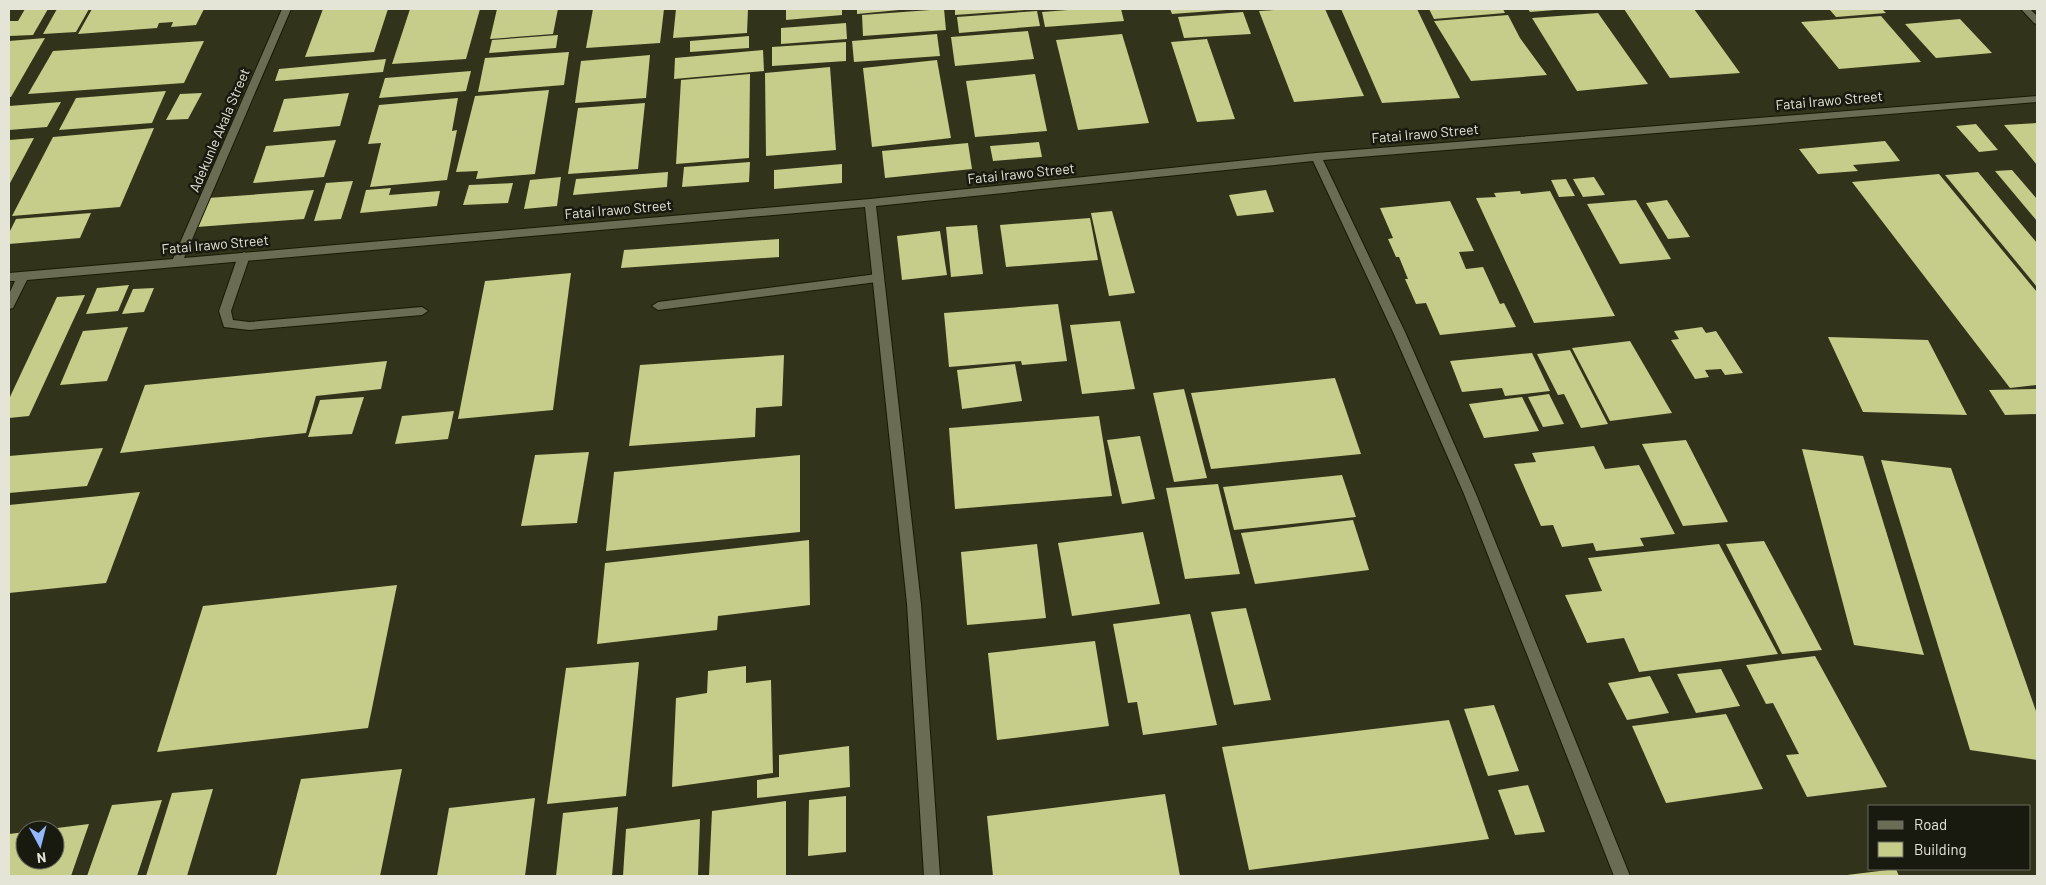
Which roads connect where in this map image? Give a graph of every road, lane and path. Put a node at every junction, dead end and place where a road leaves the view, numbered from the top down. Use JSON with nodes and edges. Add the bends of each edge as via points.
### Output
{"nodes":[{"id":1,"x":286,"y":9,"type":"edge"},
{"id":2,"x":2025,"y":9,"type":"edge"},
{"id":3,"x":2037,"y":22,"type":"edge"},
{"id":4,"x":2037,"y":99,"type":"edge"},
{"id":5,"x":1316,"y":157,"type":"junction"},
{"id":6,"x":870,"y":204,"type":"junction"},
{"id":7,"x":244,"y":256,"type":"junction"},
{"id":8,"x":177,"y":262,"type":"junction"},
{"id":9,"x":23,"y":276,"type":"junction"},
{"id":10,"x":9,"y":277,"type":"edge"},
{"id":11,"x":877,"y":278,"type":"junction"},
{"id":12,"x":9,"y":304,"type":"edge"},
{"id":13,"x":658,"y":306,"type":"dead end"},
{"id":14,"x":422,"y":311,"type":"dead end"},
{"id":15,"x":932,"y":876,"type":"edge"},
{"id":16,"x":1622,"y":876,"type":"edge"}],
"edges":[{"from":1,"to":8,"type":"street","name":"Adekunle Akala Street"},
{"from":2,"to":3,"type":"street"},
{"from":4,"to":5,"type":"street","name":"Fatai Irawo Street"},
{"from":5,"to":6,"type":"street","name":"Fatai Irawo Street"},
{"from":5,"to":16,"type":"street","via":[[1399,332],[1470,494]]},
{"from":6,"to":7,"type":"street","name":"Fatai Irawo Street"},
{"from":6,"to":11,"type":"street"},
{"from":7,"to":8,"type":"street","name":"Fatai Irawo Street"},
{"from":7,"to":14,"type":"street","via":[[225,311],[228,324],[249,326]]},
{"from":8,"to":9,"type":"street","name":"Fatai Irawo Street"},
{"from":9,"to":10,"type":"street","name":"Fatai Irawo Street"},
{"from":9,"to":12,"type":"street"},
{"from":11,"to":13,"type":"street"},
{"from":11,"to":15,"type":"street","via":[[914,604]]}]}
